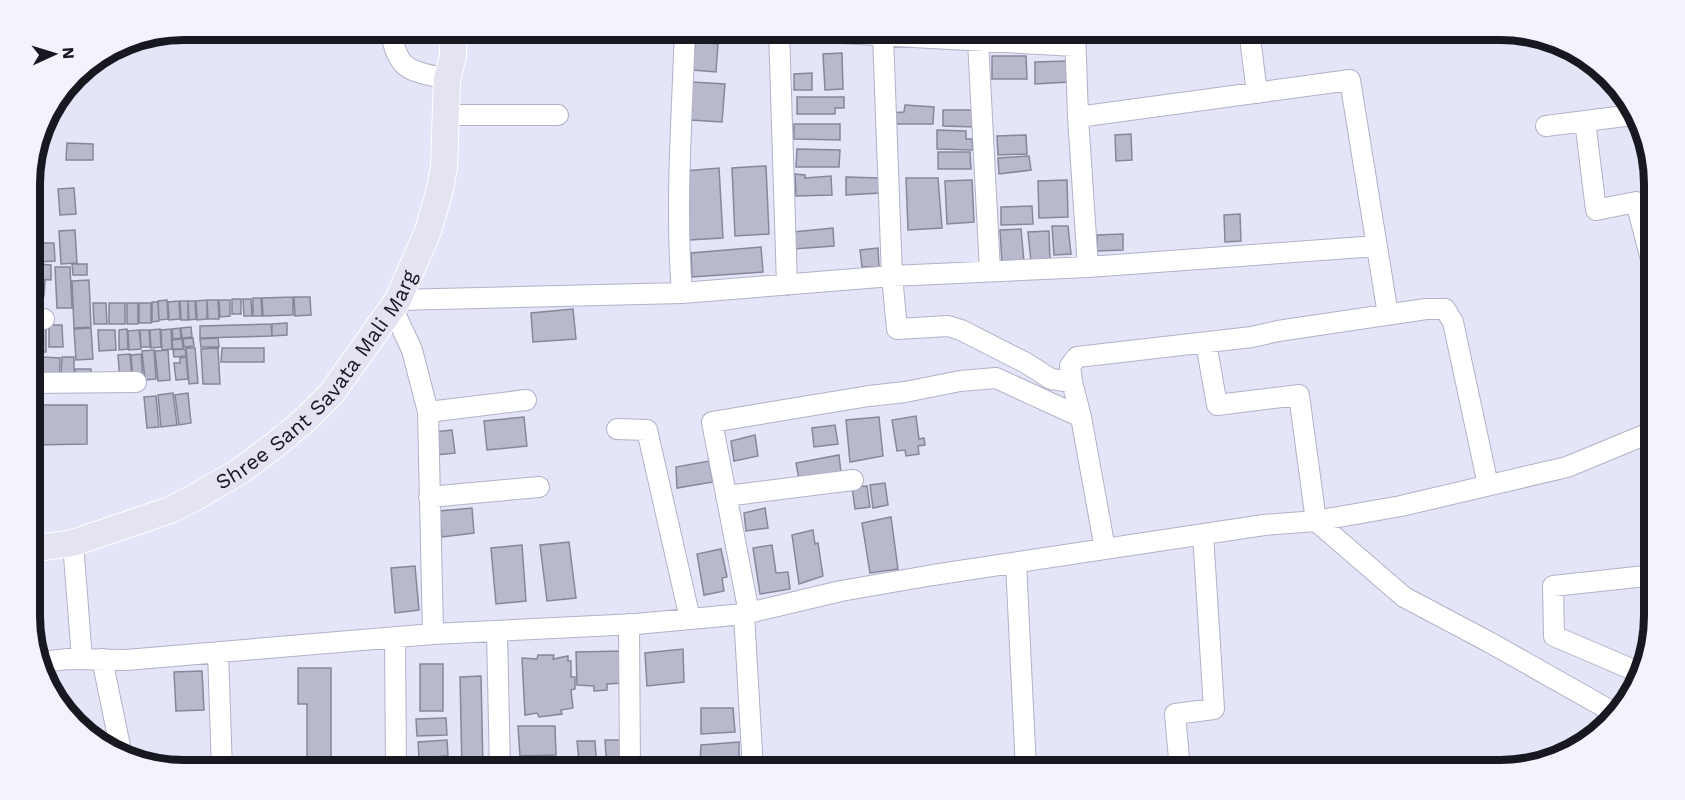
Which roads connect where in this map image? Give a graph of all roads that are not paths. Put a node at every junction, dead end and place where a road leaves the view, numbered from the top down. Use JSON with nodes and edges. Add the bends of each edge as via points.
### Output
{"nodes":[{"id":1,"x":392,"y":40,"type":"edge"},
{"id":2,"x":442,"y":40,"type":"edge"},
{"id":3,"x":453,"y":40,"type":"edge"},
{"id":4,"x":685,"y":40,"type":"edge"},
{"id":5,"x":778,"y":40,"type":"edge"},
{"id":6,"x":883,"y":40,"type":"edge"},
{"id":7,"x":959,"y":40,"type":"edge"},
{"id":8,"x":1010,"y":40,"type":"edge"},
{"id":9,"x":1075,"y":40,"type":"edge"},
{"id":10,"x":1250,"y":40,"type":"edge"},
{"id":11,"x":978,"y":41,"type":"junction"},
{"id":12,"x":447,"y":79,"type":"junction"},
{"id":13,"x":1257,"y":93,"type":"junction"},
{"id":14,"x":447,"y":115,"type":"junction"},
{"id":15,"x":558,"y":115,"type":"dead end"},
{"id":16,"x":1627,"y":116,"type":"edge"},
{"id":17,"x":1078,"y":117,"type":"junction"},
{"id":18,"x":1585,"y":121,"type":"junction"},
{"id":19,"x":1546,"y":126,"type":"dead end"},
{"id":20,"x":1644,"y":223,"type":"edge"},
{"id":21,"x":1377,"y":246,"type":"junction"},
{"id":22,"x":1088,"y":267,"type":"junction"},
{"id":23,"x":990,"y":272,"type":"junction"},
{"id":24,"x":892,"y":276,"type":"junction"},
{"id":25,"x":787,"y":285,"type":"junction"},
{"id":26,"x":682,"y":292,"type":"junction"},
{"id":27,"x":395,"y":304,"type":"junction"},
{"id":28,"x":1388,"y":315,"type":"junction"},
{"id":29,"x":1206,"y":343,"type":"junction"},
{"id":30,"x":136,"y":382,"type":"dead end"},
{"id":31,"x":1072,"y":382,"type":"junction"},
{"id":32,"x":41,"y":383,"type":"edge"},
{"id":33,"x":526,"y":400,"type":"dead end"},
{"id":34,"x":428,"y":412,"type":"junction"},
{"id":35,"x":1081,"y":417,"type":"junction"},
{"id":36,"x":616,"y":429,"type":"dead end"},
{"id":37,"x":1644,"y":435,"type":"edge"},
{"id":38,"x":852,"y":480,"type":"dead end"},
{"id":39,"x":1488,"y":485,"type":"junction"},
{"id":40,"x":539,"y":487,"type":"dead end"},
{"id":41,"x":726,"y":496,"type":"junction"},
{"id":42,"x":429,"y":497,"type":"junction"},
{"id":43,"x":1316,"y":521,"type":"junction"},
{"id":44,"x":1203,"y":534,"type":"junction"},
{"id":45,"x":73,"y":543,"type":"junction"},
{"id":46,"x":40,"y":548,"type":"edge"},
{"id":47,"x":1105,"y":549,"type":"junction"},
{"id":48,"x":1016,"y":563,"type":"junction"},
{"id":49,"x":1644,"y":576,"type":"edge"},
{"id":50,"x":747,"y":614,"type":"junction"},
{"id":51,"x":690,"y":619,"type":"junction"},
{"id":52,"x":629,"y":624,"type":"junction"},
{"id":53,"x":497,"y":632,"type":"junction"},
{"id":54,"x":433,"y":633,"type":"junction"},
{"id":55,"x":395,"y":637,"type":"junction"},
{"id":56,"x":218,"y":652,"type":"junction"},
{"id":57,"x":82,"y":659,"type":"junction"},
{"id":58,"x":102,"y":659,"type":"junction"},
{"id":59,"x":48,"y":662,"type":"edge"},
{"id":60,"x":1634,"y":670,"type":"edge"},
{"id":61,"x":1609,"y":710,"type":"edge"},
{"id":62,"x":120,"y":744,"type":"edge"},
{"id":63,"x":1025,"y":759,"type":"edge"},
{"id":64,"x":1179,"y":759,"type":"edge"},
{"id":65,"x":222,"y":760,"type":"edge"},
{"id":66,"x":396,"y":760,"type":"edge"},
{"id":67,"x":500,"y":760,"type":"edge"},
{"id":68,"x":630,"y":760,"type":"edge"},
{"id":69,"x":753,"y":760,"type":"edge"}],
"edges":[{"from":1,"to":12,"type":"street","via":[[402,64]]},
{"from":2,"to":12,"type":"main road","name":"Shree Sant Savata Mali Marg"},
{"from":3,"to":12,"type":"main road","name":"Shree Sant Savata Mali Marg"},
{"from":4,"to":26,"type":"street","via":[[677,188]]},
{"from":5,"to":25,"type":"street"},
{"from":6,"to":24,"type":"street"},
{"from":7,"to":11,"type":"street"},
{"from":8,"to":11,"type":"street"},
{"from":9,"to":17,"type":"street"},
{"from":10,"to":13,"type":"street"},
{"from":11,"to":23,"type":"street"},
{"from":12,"to":14,"type":"main road","name":"Shree Sant Savata Mali Marg"},
{"from":13,"to":17,"type":"street"},
{"from":13,"to":21,"type":"street","via":[[1350,80]]},
{"from":14,"to":15,"type":"street"},
{"from":14,"to":27,"type":"main road","name":"Shree Sant Savata Mali Marg","via":[[440,189],[424,241]]},
{"from":16,"to":18,"type":"street"},
{"from":17,"to":22,"type":"street"},
{"from":18,"to":19,"type":"street"},
{"from":18,"to":20,"type":"street","via":[[1596,210],[1636,202]]},
{"from":21,"to":22,"type":"street"},
{"from":21,"to":28,"type":"street"},
{"from":22,"to":23,"type":"street"},
{"from":23,"to":24,"type":"street"},
{"from":24,"to":25,"type":"street"},
{"from":24,"to":31,"type":"street","via":[[897,329],[955,328],[1051,379]]},
{"from":25,"to":26,"type":"street"},
{"from":26,"to":27,"type":"street"},
{"from":27,"to":34,"type":"street"},
{"from":27,"to":45,"type":"main road","name":"Shree Sant Savata Mali Marg","via":[[331,394],[266,452],[215,487],[170,510]]},
{"from":28,"to":29,"type":"street"},
{"from":28,"to":39,"type":"street","via":[[1445,309],[1453,322]]},
{"from":29,"to":31,"type":"street","via":[[1077,357],[1070,366]]},
{"from":29,"to":43,"type":"street","via":[[1217,405],[1299,395]]},
{"from":30,"to":32,"type":"street"},
{"from":31,"to":35,"type":"street"},
{"from":33,"to":34,"type":"street"},
{"from":34,"to":42,"type":"street"},
{"from":35,"to":41,"type":"street","via":[[996,378],[712,422]]},
{"from":35,"to":47,"type":"street"},
{"from":36,"to":51,"type":"street","via":[[647,430]]},
{"from":37,"to":39,"type":"street","via":[[1567,467]]},
{"from":38,"to":41,"type":"street"},
{"from":39,"to":43,"type":"street"},
{"from":40,"to":42,"type":"street"},
{"from":41,"to":50,"type":"street"},
{"from":42,"to":54,"type":"street"},
{"from":43,"to":44,"type":"street"},
{"from":43,"to":61,"type":"street","via":[[1404,597]]},
{"from":44,"to":47,"type":"street"},
{"from":44,"to":64,"type":"street","via":[[1214,709],[1174,714]]},
{"from":45,"to":46,"type":"main road","name":"Shree Sant Savata Mali Marg"},
{"from":45,"to":57,"type":"street"},
{"from":47,"to":48,"type":"street"},
{"from":48,"to":50,"type":"street","via":[[841,591]]},
{"from":48,"to":63,"type":"street"},
{"from":49,"to":60,"type":"street","via":[[1553,586],[1554,636]]},
{"from":50,"to":51,"type":"street"},
{"from":50,"to":69,"type":"street"},
{"from":51,"to":52,"type":"street"},
{"from":52,"to":53,"type":"street"},
{"from":52,"to":68,"type":"street"},
{"from":53,"to":54,"type":"street"},
{"from":53,"to":67,"type":"street"},
{"from":54,"to":55,"type":"street"},
{"from":55,"to":56,"type":"street"},
{"from":55,"to":66,"type":"street"},
{"from":56,"to":58,"type":"street"},
{"from":56,"to":65,"type":"street"},
{"from":57,"to":58,"type":"street"},
{"from":57,"to":59,"type":"street"},
{"from":58,"to":62,"type":"street"}]}
